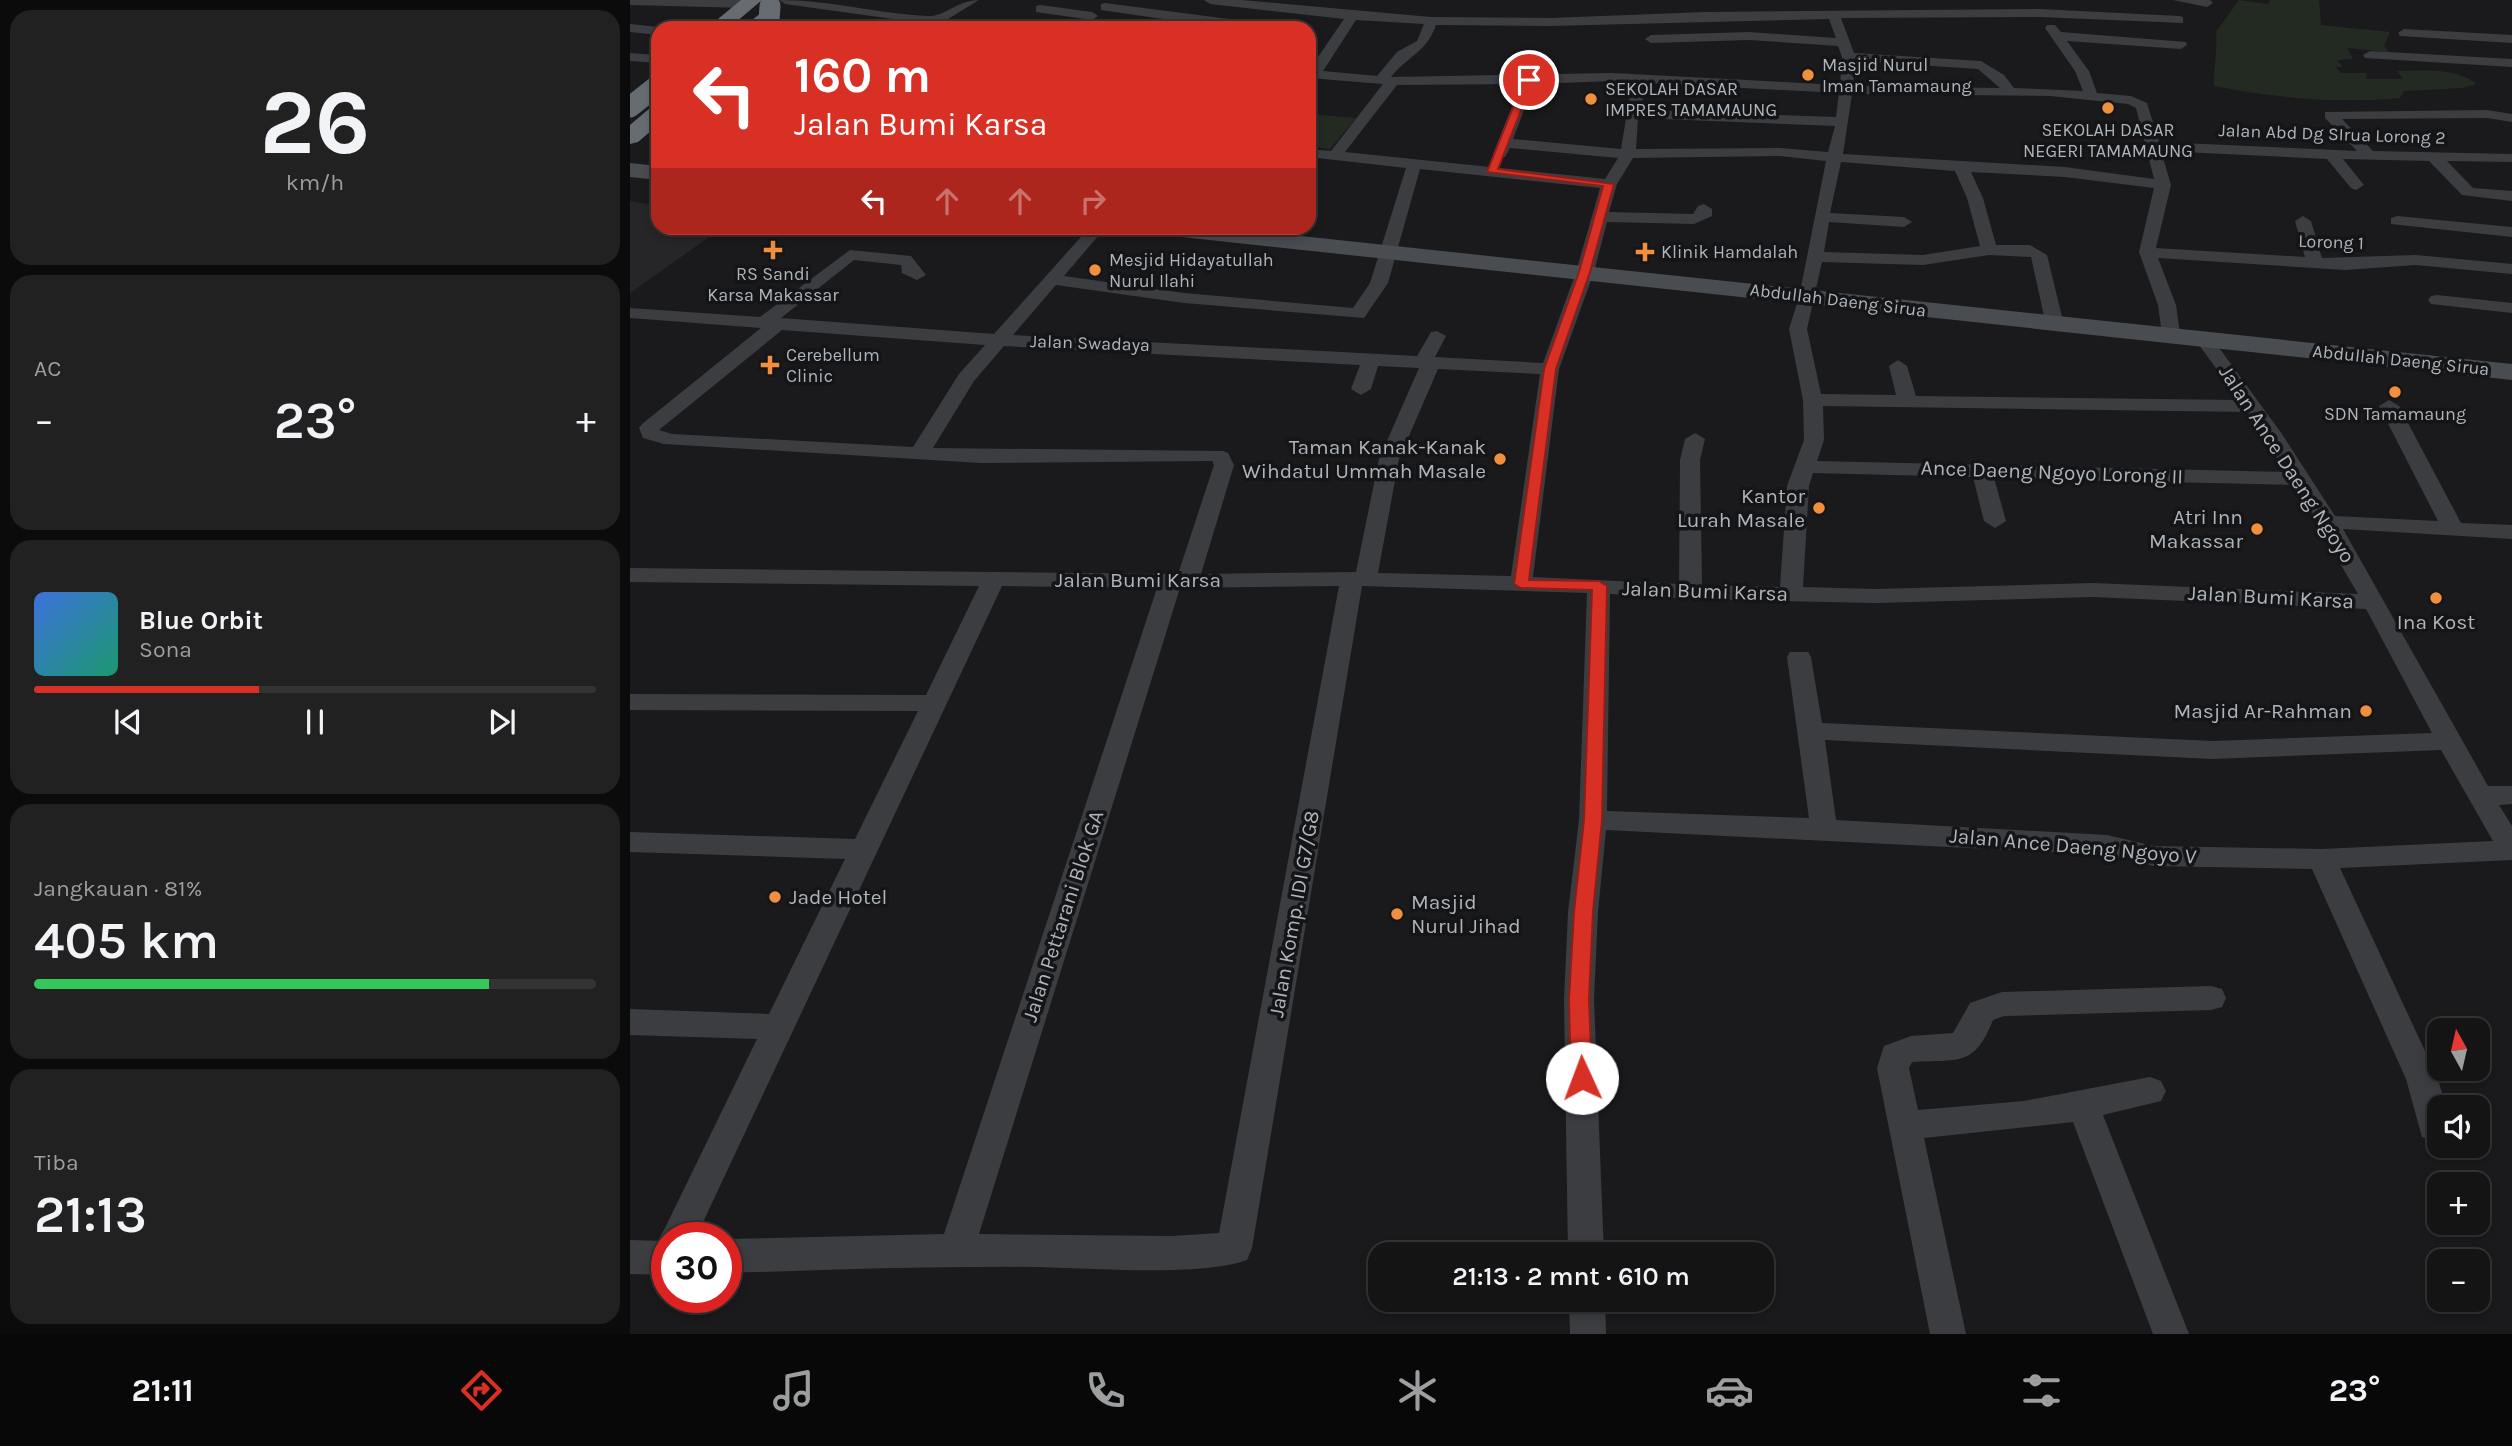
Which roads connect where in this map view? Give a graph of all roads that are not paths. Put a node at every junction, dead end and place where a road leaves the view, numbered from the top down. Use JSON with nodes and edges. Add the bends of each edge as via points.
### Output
{"nodes":[{"id":1,"x":900,"y":0,"type":"edge"},
{"id":2,"x":973,"y":0,"type":"edge"},
{"id":3,"x":1210,"y":0,"type":"edge"},
{"id":4,"x":2179,"y":0,"type":"edge"},
{"id":5,"x":630,"y":1,"type":"edge"},
{"id":6,"x":769,"y":1,"type":"edge"},
{"id":7,"x":1774,"y":1,"type":"edge"},
{"id":8,"x":2068,"y":1,"type":"edge"},
{"id":9,"x":2207,"y":3,"type":"dead end"},
{"id":10,"x":1109,"y":4,"type":"edge"},
{"id":11,"x":1655,"y":4,"type":"dead end"},
{"id":12,"x":2037,"y":5,"type":"edge"},
{"id":13,"x":1040,"y":9,"type":"dead end"},
{"id":14,"x":877,"y":12,"type":"junction"},
{"id":15,"x":1092,"y":16,"type":"junction"},
{"id":16,"x":1352,"y":16,"type":"junction"},
{"id":17,"x":1776,"y":16,"type":"junction"},
{"id":18,"x":1834,"y":16,"type":"junction"},
{"id":19,"x":1666,"y":18,"type":"junction"},
{"id":20,"x":1431,"y":20,"type":"junction"},
{"id":21,"x":2179,"y":20,"type":"dead end"},
{"id":22,"x":730,"y":21,"type":"edge"},
{"id":23,"x":740,"y":21,"type":"edge"},
{"id":24,"x":750,"y":21,"type":"edge"},
{"id":25,"x":757,"y":21,"type":"edge"},
{"id":26,"x":768,"y":21,"type":"edge"},
{"id":27,"x":935,"y":21,"type":"joint"},
{"id":28,"x":1084,"y":21,"type":"edge"},
{"id":29,"x":1216,"y":21,"type":"edge"},
{"id":30,"x":630,"y":28,"type":"edge"},
{"id":31,"x":651,"y":30,"type":"edge"},
{"id":32,"x":2404,"y":33,"type":"dead end"},
{"id":33,"x":2057,"y":36,"type":"junction"},
{"id":34,"x":2512,"y":39,"type":"edge"},
{"id":35,"x":1843,"y":42,"type":"junction"},
{"id":36,"x":2181,"y":45,"type":"dead end"},
{"id":37,"x":1647,"y":50,"type":"junction"},
{"id":38,"x":2370,"y":55,"type":"dead end"},
{"id":39,"x":630,"y":57,"type":"edge"},
{"id":40,"x":1849,"y":57,"type":"junction"},
{"id":41,"x":651,"y":58,"type":"edge"},
{"id":42,"x":2512,"y":63,"type":"edge"},
{"id":43,"x":1316,"y":68,"type":"edge"},
{"id":44,"x":1316,"y":74,"type":"edge"},
{"id":45,"x":1639,"y":78,"type":"junction"},
{"id":46,"x":651,"y":80,"type":"edge"},
{"id":47,"x":1387,"y":80,"type":"junction"},
{"id":48,"x":1529,"y":80,"type":"junction"},
{"id":49,"x":651,"y":88,"type":"edge"},
{"id":50,"x":1845,"y":89,"type":"junction"},
{"id":51,"x":651,"y":91,"type":"edge"},
{"id":52,"x":2009,"y":91,"type":"junction"},
{"id":53,"x":1637,"y":94,"type":"dead end"},
{"id":54,"x":630,"y":96,"type":"edge"},
{"id":55,"x":2092,"y":96,"type":"junction"},
{"id":56,"x":651,"y":101,"type":"edge"},
{"id":57,"x":630,"y":107,"type":"edge"},
{"id":58,"x":1632,"y":114,"type":"junction"},
{"id":59,"x":651,"y":117,"type":"edge"},
{"id":60,"x":630,"y":118,"type":"edge"},
{"id":61,"x":2512,"y":118,"type":"edge"},
{"id":62,"x":1843,"y":122,"type":"junction"},
{"id":63,"x":630,"y":134,"type":"edge"},
{"id":64,"x":1506,"y":143,"type":"junction"},
{"id":65,"x":2151,"y":146,"type":"junction"},
{"id":66,"x":1316,"y":154,"type":"edge"},
{"id":67,"x":1628,"y":154,"type":"junction"},
{"id":68,"x":2331,"y":154,"type":"junction"},
{"id":69,"x":1335,"y":155,"type":"junction"},
{"id":70,"x":2369,"y":155,"type":"junction"},
{"id":71,"x":2433,"y":156,"type":"junction"},
{"id":72,"x":1836,"y":158,"type":"junction"},
{"id":73,"x":2512,"y":158,"type":"edge"},
{"id":74,"x":1414,"y":165,"type":"junction"},
{"id":75,"x":1961,"y":166,"type":"junction"},
{"id":76,"x":630,"y":170,"type":"edge"},
{"id":77,"x":651,"y":172,"type":"edge"},
{"id":78,"x":1492,"y":172,"type":"junction"},
{"id":79,"x":1609,"y":184,"type":"junction"},
{"id":80,"x":2163,"y":185,"type":"junction"},
{"id":81,"x":2356,"y":185,"type":"dead end"},
{"id":82,"x":2512,"y":196,"type":"edge"},
{"id":83,"x":1704,"y":209,"type":"dead end"},
{"id":84,"x":1600,"y":217,"type":"junction"},
{"id":85,"x":1822,"y":217,"type":"junction"},
{"id":86,"x":2303,"y":221,"type":"dead end"},
{"id":87,"x":2397,"y":221,"type":"dead end"},
{"id":88,"x":1904,"y":222,"type":"dead end"},
{"id":89,"x":2512,"y":232,"type":"edge"},
{"id":90,"x":1091,"y":235,"type":"edge"},
{"id":91,"x":1229,"y":235,"type":"edge"},
{"id":92,"x":1989,"y":250,"type":"junction"},
{"id":93,"x":1388,"y":252,"type":"junction"},
{"id":94,"x":2147,"y":252,"type":"junction"},
{"id":95,"x":1814,"y":257,"type":"junction"},
{"id":96,"x":2315,"y":263,"type":"junction"},
{"id":97,"x":2512,"y":270,"type":"edge"},
{"id":98,"x":1585,"y":272,"type":"junction"},
{"id":99,"x":916,"y":275,"type":"dead end"},
{"id":100,"x":1050,"y":279,"type":"junction"},
{"id":101,"x":1808,"y":297,"type":"junction"},
{"id":102,"x":2437,"y":300,"type":"dead end"},
{"id":103,"x":2512,"y":308,"type":"edge"},
{"id":104,"x":630,"y":313,"type":"edge"},
{"id":105,"x":772,"y":322,"type":"junction"},
{"id":106,"x":2055,"y":325,"type":"junction"},
{"id":107,"x":2171,"y":334,"type":"junction"},
{"id":108,"x":1437,"y":336,"type":"dead end"},
{"id":109,"x":2203,"y":338,"type":"junction"},
{"id":110,"x":998,"y":340,"type":"junction"},
{"id":111,"x":1371,"y":359,"type":"junction"},
{"id":112,"x":1427,"y":362,"type":"junction"},
{"id":113,"x":1898,"y":366,"type":"dead end"},
{"id":114,"x":1550,"y":369,"type":"junction"},
{"id":115,"x":2512,"y":372,"type":"edge"},
{"id":116,"x":1361,"y":389,"type":"dead end"},
{"id":117,"x":1813,"y":400,"type":"junction"},
{"id":118,"x":1909,"y":401,"type":"junction"},
{"id":119,"x":2252,"y":406,"type":"junction"},
{"id":120,"x":2389,"y":406,"type":"dead end"},
{"id":121,"x":1695,"y":439,"type":"dead end"},
{"id":122,"x":919,"y":454,"type":"junction"},
{"id":123,"x":1803,"y":467,"type":"junction"},
{"id":124,"x":1980,"y":469,"type":"junction"},
{"id":125,"x":2302,"y":479,"type":"junction"},
{"id":126,"x":1996,"y":521,"type":"dead end"},
{"id":127,"x":2327,"y":522,"type":"junction"},
{"id":128,"x":2453,"y":530,"type":"junction"},
{"id":129,"x":2512,"y":533,"type":"edge"},
{"id":130,"x":630,"y":575,"type":"edge"},
{"id":131,"x":994,"y":579,"type":"junction"},
{"id":132,"x":1359,"y":579,"type":"junction"},
{"id":133,"x":1180,"y":580,"type":"junction"},
{"id":134,"x":1521,"y":584,"type":"junction"},
{"id":135,"x":1599,"y":586,"type":"junction"},
{"id":136,"x":1691,"y":592,"type":"junction"},
{"id":137,"x":1791,"y":594,"type":"junction"},
{"id":138,"x":2374,"y":601,"type":"junction"},
{"id":139,"x":1799,"y":657,"type":"dead end"},
{"id":140,"x":630,"y":702,"type":"edge"},
{"id":141,"x":934,"y":703,"type":"junction"},
{"id":142,"x":1811,"y":731,"type":"junction"},
{"id":143,"x":2446,"y":741,"type":"junction"},
{"id":144,"x":2512,"y":795,"type":"edge"},
{"id":145,"x":2479,"y":796,"type":"junction"},
{"id":146,"x":1593,"y":820,"type":"junction"},
{"id":147,"x":1824,"y":829,"type":"junction"},
{"id":148,"x":630,"y":842,"type":"edge"},
{"id":149,"x":863,"y":849,"type":"junction"},
{"id":150,"x":2512,"y":850,"type":"edge"},
{"id":151,"x":2322,"y":859,"type":"junction"},
{"id":152,"x":2211,"y":998,"type":"dead end"},
{"id":153,"x":630,"y":1022,"type":"edge"},
{"id":154,"x":779,"y":1027,"type":"junction"},
{"id":155,"x":2150,"y":1091,"type":"dead end"},
{"id":156,"x":2427,"y":1099,"type":"edge"},
{"id":157,"x":2083,"y":1106,"type":"junction"},
{"id":158,"x":1906,"y":1125,"type":"junction"},
{"id":159,"x":685,"y":1222,"type":"edge"},
{"id":160,"x":1587,"y":1242,"type":"edge"},
{"id":161,"x":956,"y":1250,"type":"junction"},
{"id":162,"x":742,"y":1256,"type":"edge"},
{"id":163,"x":630,"y":1258,"type":"edge"},
{"id":164,"x":651,"y":1258,"type":"edge"},
{"id":165,"x":1587,"y":1312,"type":"edge"},
{"id":166,"x":1588,"y":1334,"type":"edge"},
{"id":167,"x":1948,"y":1334,"type":"edge"},
{"id":168,"x":2171,"y":1334,"type":"edge"}],
"edges":[{"from":1,"to":14,"type":"street"},
{"from":2,"to":27,"type":"street"},
{"from":3,"to":16,"type":"street"},
{"from":4,"to":9,"type":"street"},
{"from":5,"to":6,"type":"street"},
{"from":6,"to":14,"type":"street"},
{"from":6,"to":22,"type":"highway"},
{"from":6,"to":23,"type":"highway"},
{"from":6,"to":24,"type":"highway"},
{"from":6,"to":25,"type":"highway"},
{"from":6,"to":26,"type":"highway","bridge":true},
{"from":7,"to":17,"type":"street"},
{"from":8,"to":12,"type":"street"},
{"from":10,"to":15,"type":"street"},
{"from":10,"to":29,"type":"street"},
{"from":11,"to":19,"type":"street"},
{"from":12,"to":18,"type":"street"},
{"from":12,"to":21,"type":"street"},
{"from":12,"to":33,"type":"street"},
{"from":13,"to":15,"type":"street"},
{"from":14,"to":27,"type":"street"},
{"from":15,"to":28,"type":"street"},
{"from":16,"to":20,"type":"street","via":[[1406,15]]},
{"from":16,"to":43,"type":"street"},
{"from":17,"to":18,"type":"street"},
{"from":17,"to":19,"type":"street"},
{"from":18,"to":35,"type":"street"},
{"from":19,"to":20,"type":"street"},
{"from":19,"to":37,"type":"street"},
{"from":20,"to":47,"type":"street","via":[[1423,43],[1402,55]]},
{"from":30,"to":31,"type":"street"},
{"from":32,"to":34,"type":"street"},
{"from":33,"to":36,"type":"street"},
{"from":33,"to":55,"type":"street","via":[[2082,71]]},
{"from":35,"to":37,"type":"street","via":[[1749,36]]},
{"from":35,"to":40,"type":"street"},
{"from":37,"to":45,"type":"street"},
{"from":38,"to":42,"type":"street"},
{"from":39,"to":41,"type":"street"},
{"from":40,"to":50,"type":"street"},
{"from":40,"to":52,"type":"street","via":[[1981,65]]},
{"from":44,"to":47,"type":"street"},
{"from":45,"to":48,"type":"street"},
{"from":45,"to":50,"type":"street"},
{"from":46,"to":54,"type":"highway"},
{"from":47,"to":48,"type":"street"},
{"from":47,"to":69,"type":"street"},
{"from":48,"to":64,"type":"street"},
{"from":49,"to":54,"type":"highway"},
{"from":50,"to":52,"type":"street"},
{"from":50,"to":62,"type":"street"},
{"from":51,"to":57,"type":"highway","bridge":true},
{"from":52,"to":55,"type":"street"},
{"from":53,"to":58,"type":"street"},
{"from":55,"to":65,"type":"street","via":[[2140,104]]},
{"from":56,"to":60,"type":"highway"},
{"from":58,"to":62,"type":"street"},
{"from":58,"to":67,"type":"street"},
{"from":59,"to":63,"type":"highway"},
{"from":61,"to":70,"type":"street","via":[[2487,114],[2330,115]]},
{"from":62,"to":72,"type":"street"},
{"from":64,"to":67,"type":"street"},
{"from":64,"to":78,"type":"street"},
{"from":65,"to":68,"type":"street","name":"Jalan Abd Dg SIrua Lorong 2"},
{"from":65,"to":80,"type":"street"},
{"from":66,"to":69,"type":"street"},
{"from":67,"to":72,"type":"street","via":[[1770,152]]},
{"from":67,"to":79,"type":"street"},
{"from":68,"to":70,"type":"street","name":"Jalan Abd Dg SIrua Lorong 2"},
{"from":68,"to":81,"type":"street"},
{"from":69,"to":74,"type":"street"},
{"from":70,"to":71,"type":"street","name":"Jalan Abd Dg SIrua Lorong 2"},
{"from":71,"to":73,"type":"street","name":"Jalan Abd Dg SIrua Lorong 2"},
{"from":71,"to":82,"type":"street","via":[[2468,192]]},
{"from":72,"to":75,"type":"street"},
{"from":72,"to":85,"type":"street"},
{"from":74,"to":78,"type":"street"},
{"from":74,"to":93,"type":"street"},
{"from":75,"to":80,"type":"street","via":[[2065,172]]},
{"from":75,"to":92,"type":"street"},
{"from":76,"to":77,"type":"main road"},
{"from":78,"to":79,"type":"street"},
{"from":79,"to":84,"type":"street"},
{"from":80,"to":94,"type":"street"},
{"from":83,"to":84,"type":"street","via":[[1704,216],[1689,219]]},
{"from":84,"to":98,"type":"street"},
{"from":85,"to":88,"type":"street"},
{"from":85,"to":95,"type":"street"},
{"from":86,"to":96,"type":"street"},
{"from":87,"to":89,"type":"street"},
{"from":90,"to":100,"type":"street"},
{"from":91,"to":93,"type":"main road","name":"Abdullah Daeng Sirua"},
{"from":92,"to":95,"type":"street","via":[[1923,260]]},
{"from":92,"to":106,"type":"street","via":[[2038,253]]},
{"from":93,"to":98,"type":"main road","name":"Abdullah Daeng Sirua"},
{"from":93,"to":100,"type":"street","via":[[1379,283],[1358,314],[1184,298]]},
{"from":94,"to":96,"type":"street","name":"Lorong 1"},
{"from":94,"to":107,"type":"street","via":[[2167,305]]},
{"from":95,"to":101,"type":"street"},
{"from":96,"to":97,"type":"street","name":"Lorong 1","via":[[2416,260]]},
{"from":98,"to":101,"type":"main road","name":"Abdullah Daeng Sirua"},
{"from":98,"to":114,"type":"street"},
{"from":99,"to":105,"type":"street","via":[[905,260],[850,256]]},
{"from":100,"to":110,"type":"street"},
{"from":101,"to":106,"type":"main road","name":"Abdullah Daeng Sirua"},
{"from":101,"to":117,"type":"street","via":[[1797,337]]},
{"from":102,"to":103,"type":"street"},
{"from":104,"to":105,"type":"street","name":"Jalan Swadaya"},
{"from":105,"to":110,"type":"street","name":"Jalan Swadaya"},
{"from":105,"to":122,"type":"street","via":[[654,421],[650,433],[671,440]]},
{"from":106,"to":107,"type":"main road","name":"Abdullah Daeng Sirua"},
{"from":107,"to":109,"type":"main road","name":"Abdullah Daeng Sirua"},
{"from":108,"to":112,"type":"street","name":"Jalan Komp. IDI G7/G8"},
{"from":109,"to":115,"type":"main road","name":"Abdullah Daeng Sirua"},
{"from":109,"to":119,"type":"street","name":"Jalan Ance Daeng Ngoyo"},
{"from":110,"to":111,"type":"street","name":"Jalan Swadaya"},
{"from":110,"to":122,"type":"street","via":[[966,379]]},
{"from":111,"to":112,"type":"street","name":"Jalan Swadaya"},
{"from":111,"to":116,"type":"street"},
{"from":112,"to":114,"type":"street","name":"Jalan Swadaya"},
{"from":112,"to":132,"type":"street","name":"Jalan Komp. IDI G7/G8","via":[[1403,433],[1396,439]]},
{"from":113,"to":118,"type":"street"},
{"from":114,"to":134,"type":"street"},
{"from":117,"to":118,"type":"street"},
{"from":117,"to":123,"type":"street","via":[[1814,440]]},
{"from":118,"to":119,"type":"street"},
{"from":119,"to":125,"type":"street","name":"Jalan Ance Daeng Ngoyo"},
{"from":120,"to":128,"type":"street"},
{"from":121,"to":136,"type":"street","via":[[1690,460]]},
{"from":122,"to":133,"type":"street","name":"Jalan Pettarani Blok GA","via":[[1221,457],[1224,465]]},
{"from":123,"to":124,"type":"street","name":"Ance Daeng Ngoyo Lorong II"},
{"from":123,"to":137,"type":"street"},
{"from":124,"to":125,"type":"street","name":"Ance Daeng Ngoyo Lorong II"},
{"from":124,"to":126,"type":"street"},
{"from":125,"to":127,"type":"street","name":"Jalan Ance Daeng Ngoyo"},
{"from":127,"to":128,"type":"street"},
{"from":127,"to":138,"type":"street","name":"Jalan Ance Daeng Ngoyo"},
{"from":128,"to":129,"type":"street"},
{"from":130,"to":131,"type":"street","name":"Jalan Bumi Karsa"},
{"from":131,"to":133,"type":"street","name":"Jalan Bumi Karsa"},
{"from":131,"to":141,"type":"street"},
{"from":132,"to":133,"type":"street","name":"Jalan Bumi Karsa"},
{"from":132,"to":134,"type":"street","name":"Jalan Bumi Karsa"},
{"from":132,"to":161,"type":"street","name":"Jalan Komp. IDI G7/G8","via":[[1234,1248],[1172,1252]]},
{"from":133,"to":161,"type":"street","name":"Jalan Pettarani Blok GA"},
{"from":134,"to":135,"type":"street","name":"Jalan Bumi Karsa"},
{"from":135,"to":136,"type":"street","name":"Jalan Bumi Karsa"},
{"from":135,"to":146,"type":"street"},
{"from":136,"to":137,"type":"street","name":"Jalan Bumi Karsa"},
{"from":137,"to":138,"type":"street","name":"Jalan Bumi Karsa","via":[[2092,590]]},
{"from":138,"to":143,"type":"street","name":"Jalan Ance Daeng Ngoyo"},
{"from":139,"to":142,"type":"street"},
{"from":140,"to":141,"type":"street"},
{"from":141,"to":149,"type":"street"},
{"from":142,"to":143,"type":"street","via":[[2213,750]]},
{"from":142,"to":147,"type":"street"},
{"from":143,"to":145,"type":"street","name":"Jalan Ance Daeng Ngoyo"},
{"from":144,"to":145,"type":"street"},
{"from":145,"to":150,"type":"street","name":"Jalan Ance Daeng Ngoyo"},
{"from":146,"to":147,"type":"street","name":"Jalan Ance Daeng Ngoyo V"},
{"from":146,"to":160,"type":"street","via":[[1579,999]]},
{"from":147,"to":151,"type":"street","name":"Jalan Ance Daeng Ngoyo V","via":[[2107,845],[2154,856]]},
{"from":148,"to":149,"type":"street"},
{"from":149,"to":154,"type":"street"},
{"from":150,"to":151,"type":"street","name":"Jalan Ance Daeng Ngoyo V"},
{"from":151,"to":156,"type":"street"},
{"from":152,"to":158,"type":"street","via":[[1990,1007],[1977,1017],[1961,1046],[1911,1049],[1895,1055],[1893,1068]]},
{"from":153,"to":154,"type":"street"},
{"from":154,"to":159,"type":"street"},
{"from":155,"to":157,"type":"street"},
{"from":157,"to":158,"type":"street"},
{"from":157,"to":168,"type":"street"},
{"from":158,"to":167,"type":"street"},
{"from":161,"to":162,"type":"street"},
{"from":163,"to":164,"type":"street"},
{"from":165,"to":166,"type":"street"}]}
